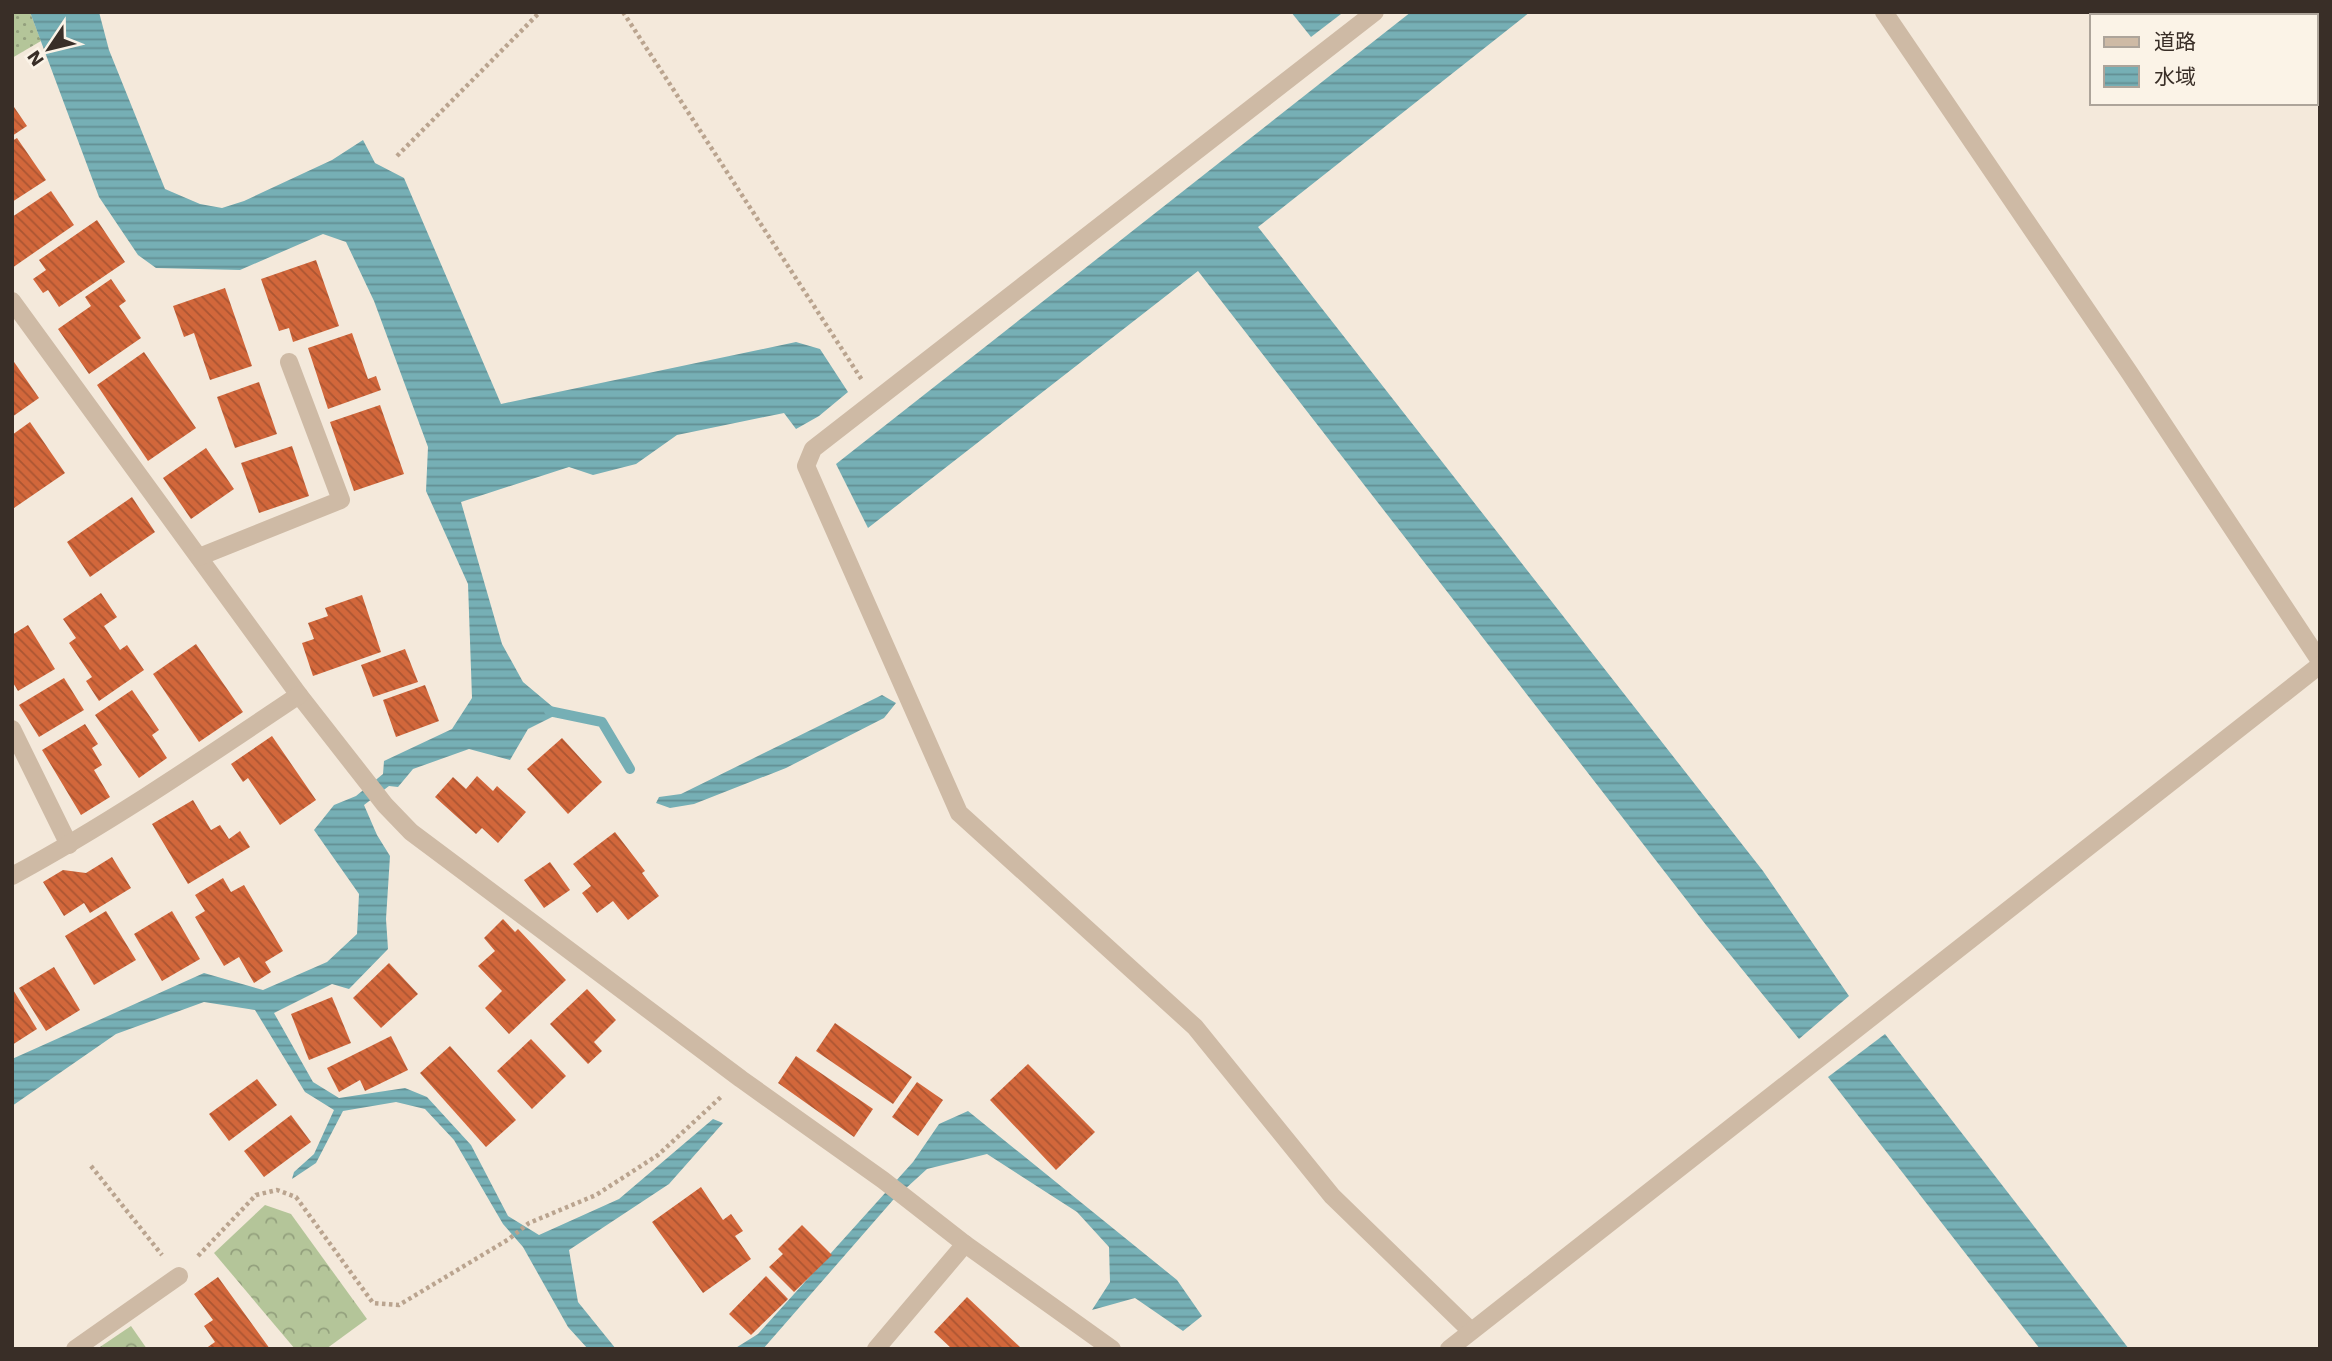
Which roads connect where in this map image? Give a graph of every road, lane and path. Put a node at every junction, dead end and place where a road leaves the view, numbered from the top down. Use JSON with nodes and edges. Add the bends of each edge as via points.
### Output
{"nodes":[{"id":1,"x":540,"y":12,"type":"edge"},
{"id":2,"x":623,"y":12,"type":"edge"},
{"id":3,"x":1375,"y":12,"type":"edge"},
{"id":4,"x":1884,"y":12,"type":"edge"},
{"id":5,"x":397,"y":156,"type":"dead end"},
{"id":6,"x":12,"y":301,"type":"edge"},
{"id":7,"x":18,"y":319,"type":"edge"},
{"id":8,"x":289,"y":362,"type":"dead end"},
{"id":9,"x":875,"y":401,"type":"junction"},
{"id":10,"x":199,"y":556,"type":"junction"},
{"id":11,"x":2320,"y":663,"type":"edge"},
{"id":12,"x":299,"y":695,"type":"junction"},
{"id":13,"x":12,"y":729,"type":"edge"},
{"id":14,"x":69,"y":845,"type":"junction"},
{"id":15,"x":12,"y":876,"type":"edge"},
{"id":16,"x":741,"y":1079,"type":"junction"},
{"id":17,"x":91,"y":1166,"type":"dead end"},
{"id":18,"x":965,"y":1244,"type":"junction"},
{"id":19,"x":178,"y":1276,"type":"junction"},
{"id":20,"x":1471,"y":1331,"type":"junction"},
{"id":21,"x":75,"y":1349,"type":"edge"},
{"id":22,"x":876,"y":1349,"type":"edge"},
{"id":23,"x":1112,"y":1349,"type":"edge"},
{"id":24,"x":1449,"y":1349,"type":"edge"}],
"edges":[{"from":1,"to":5,"type":"path"},
{"from":2,"to":9,"type":"path"},
{"from":3,"to":9,"type":"street"},
{"from":4,"to":11,"type":"street"},
{"from":6,"to":7,"type":"street"},
{"from":7,"to":10,"type":"street"},
{"from":8,"to":10,"type":"street","via":[[341,500]]},
{"from":9,"to":20,"type":"street","via":[[813,449],[806,466],[959,813],[1195,1027],[1332,1196]]},
{"from":10,"to":12,"type":"street"},
{"from":11,"to":20,"type":"street"},
{"from":12,"to":14,"type":"street"},
{"from":12,"to":16,"type":"street","via":[[384,805],[411,832]]},
{"from":13,"to":14,"type":"street"},
{"from":14,"to":15,"type":"street"},
{"from":16,"to":18,"type":"street"},
{"from":16,"to":19,"type":"path","via":[[658,1155],[596,1195],[529,1223],[399,1305],[373,1303],[296,1197],[277,1190],[256,1195]]},
{"from":17,"to":19,"type":"path"},
{"from":18,"to":22,"type":"street"},
{"from":18,"to":23,"type":"street"},
{"from":19,"to":21,"type":"street"},
{"from":20,"to":24,"type":"street"}]}
